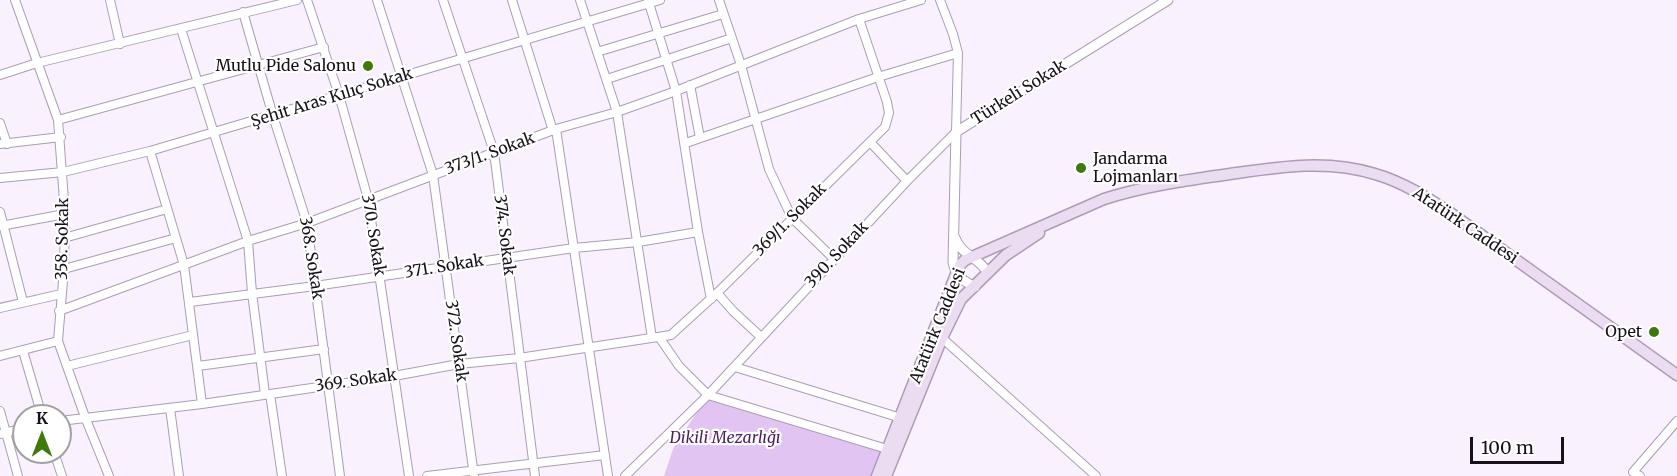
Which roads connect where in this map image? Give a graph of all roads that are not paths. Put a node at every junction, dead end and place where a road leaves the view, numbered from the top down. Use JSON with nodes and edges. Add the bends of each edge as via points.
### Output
{"nodes":[{"id":1,"x":15,"y":0,"type":"edge"},
{"id":2,"x":110,"y":0,"type":"edge"},
{"id":3,"x":297,"y":0,"type":"edge"},
{"id":4,"x":307,"y":0,"type":"edge"},
{"id":5,"x":377,"y":0,"type":"edge"},
{"id":6,"x":443,"y":0,"type":"edge"},
{"id":7,"x":512,"y":0,"type":"edge"},
{"id":8,"x":580,"y":0,"type":"edge"},
{"id":9,"x":660,"y":0,"type":"edge"},
{"id":10,"x":719,"y":0,"type":"edge"},
{"id":11,"x":921,"y":0,"type":"edge"},
{"id":12,"x":940,"y":0,"type":"edge"},
{"id":13,"x":1168,"y":0,"type":"edge"},
{"id":14,"x":649,"y":2,"type":"edge"},
{"id":15,"x":243,"y":12,"type":"junction"},
{"id":16,"x":723,"y":14,"type":"junction"},
{"id":17,"x":859,"y":19,"type":"junction"},
{"id":18,"x":587,"y":21,"type":"junction"},
{"id":19,"x":181,"y":28,"type":"junction"},
{"id":20,"x":659,"y":34,"type":"junction"},
{"id":21,"x":732,"y":38,"type":"junction"},
{"id":22,"x":525,"y":39,"type":"junction"},
{"id":23,"x":120,"y":44,"type":"junction"},
{"id":24,"x":324,"y":47,"type":"junction"},
{"id":25,"x":597,"y":52,"type":"junction"},
{"id":26,"x":958,"y":54,"type":"junction"},
{"id":27,"x":463,"y":59,"type":"junction"},
{"id":28,"x":668,"y":59,"type":"junction"},
{"id":29,"x":37,"y":63,"type":"junction"},
{"id":30,"x":741,"y":65,"type":"junction"},
{"id":31,"x":260,"y":66,"type":"junction"},
{"id":32,"x":0,"y":75,"type":"edge"},
{"id":33,"x":401,"y":76,"type":"junction"},
{"id":34,"x":878,"y":77,"type":"junction"},
{"id":35,"x":607,"y":79,"type":"junction"},
{"id":36,"x":198,"y":82,"type":"junction"},
{"id":37,"x":690,"y":85,"type":"junction"},
{"id":38,"x":676,"y":91,"type":"junction"},
{"id":39,"x":339,"y":95,"type":"junction"},
{"id":40,"x":617,"y":112,"type":"junction"},
{"id":41,"x":273,"y":116,"type":"junction"},
{"id":42,"x":58,"y":120,"type":"junction"},
{"id":43,"x":756,"y":120,"type":"junction"},
{"id":44,"x":0,"y":123,"type":"edge"},
{"id":45,"x":555,"y":130,"type":"junction"},
{"id":46,"x":956,"y":132,"type":"junction"},
{"id":47,"x":215,"y":133,"type":"junction"},
{"id":48,"x":60,"y":137,"type":"junction"},
{"id":49,"x":700,"y":138,"type":"junction"},
{"id":50,"x":870,"y":142,"type":"junction"},
{"id":51,"x":686,"y":143,"type":"junction"},
{"id":52,"x":3,"y":144,"type":"edge"},
{"id":53,"x":150,"y":151,"type":"junction"},
{"id":54,"x":494,"y":152,"type":"junction"},
{"id":55,"x":63,"y":172,"type":"junction"},
{"id":56,"x":434,"y":175,"type":"junction"},
{"id":57,"x":0,"y":178,"type":"edge"},
{"id":58,"x":908,"y":181,"type":"junction"},
{"id":59,"x":368,"y":199,"type":"junction"},
{"id":60,"x":167,"y":209,"type":"junction"},
{"id":61,"x":1081,"y":209,"type":"junction"},
{"id":62,"x":0,"y":212,"type":"edge"},
{"id":63,"x":65,"y":214,"type":"junction"},
{"id":64,"x":792,"y":218,"type":"junction"},
{"id":65,"x":307,"y":223,"type":"junction"},
{"id":66,"x":2,"y":226,"type":"edge"},
{"id":67,"x":698,"y":232,"type":"junction"},
{"id":68,"x":953,"y":234,"type":"junction"},
{"id":69,"x":64,"y":238,"type":"junction"},
{"id":70,"x":176,"y":238,"type":"junction"},
{"id":71,"x":248,"y":241,"type":"junction"},
{"id":72,"x":638,"y":242,"type":"junction"},
{"id":73,"x":574,"y":248,"type":"junction"},
{"id":74,"x":508,"y":257,"type":"junction"},
{"id":75,"x":972,"y":257,"type":"junction"},
{"id":76,"x":834,"y":259,"type":"junction"},
{"id":77,"x":184,"y":265,"type":"junction"},
{"id":78,"x":446,"y":267,"type":"junction"},
{"id":79,"x":64,"y":269,"type":"junction"},
{"id":80,"x":988,"y":273,"type":"junction"},
{"id":81,"x":956,"y":274,"type":"junction"},
{"id":82,"x":380,"y":276,"type":"junction"},
{"id":83,"x":315,"y":286,"type":"junction"},
{"id":84,"x":975,"y":287,"type":"junction"},
{"id":85,"x":252,"y":293,"type":"junction"},
{"id":86,"x":61,"y":294,"type":"junction"},
{"id":87,"x":714,"y":296,"type":"junction"},
{"id":88,"x":190,"y":302,"type":"junction"},
{"id":89,"x":22,"y":303,"type":"junction"},
{"id":90,"x":0,"y":308,"type":"edge"},
{"id":91,"x":59,"y":311,"type":"junction"},
{"id":92,"x":193,"y":335,"type":"junction"},
{"id":93,"x":761,"y":337,"type":"junction"},
{"id":94,"x":656,"y":338,"type":"junction"},
{"id":95,"x":942,"y":338,"type":"junction"},
{"id":96,"x":58,"y":341,"type":"junction"},
{"id":97,"x":324,"y":349,"type":"junction"},
{"id":98,"x":587,"y":349,"type":"junction"},
{"id":99,"x":23,"y":351,"type":"junction"},
{"id":100,"x":0,"y":357,"type":"edge"},
{"id":101,"x":261,"y":357,"type":"junction"},
{"id":102,"x":519,"y":358,"type":"junction"},
{"id":103,"x":459,"y":364,"type":"junction"},
{"id":104,"x":67,"y":366,"type":"junction"},
{"id":105,"x":198,"y":366,"type":"junction"},
{"id":106,"x":735,"y":367,"type":"junction"},
{"id":107,"x":1677,"y":375,"type":"edge"},
{"id":108,"x":394,"y":376,"type":"junction"},
{"id":109,"x":330,"y":385,"type":"junction"},
{"id":110,"x":268,"y":394,"type":"junction"},
{"id":111,"x":708,"y":395,"type":"junction"},
{"id":112,"x":38,"y":404,"type":"edge"},
{"id":113,"x":202,"y":404,"type":"junction"},
{"id":114,"x":170,"y":408,"type":"junction"},
{"id":115,"x":0,"y":411,"type":"edge"},
{"id":116,"x":85,"y":417,"type":"junction"},
{"id":117,"x":901,"y":417,"type":"junction"},
{"id":118,"x":72,"y":419,"type":"edge"},
{"id":119,"x":1677,"y":421,"type":"edge"},
{"id":120,"x":3,"y":433,"type":"edge"},
{"id":121,"x":887,"y":449,"type":"junction"},
{"id":122,"x":605,"y":454,"type":"junction"},
{"id":123,"x":533,"y":464,"type":"junction"},
{"id":124,"x":474,"y":473,"type":"edge"},
{"id":125,"x":18,"y":476,"type":"edge"},
{"id":126,"x":109,"y":476,"type":"edge"},
{"id":127,"x":179,"y":476,"type":"edge"},
{"id":128,"x":282,"y":476,"type":"edge"},
{"id":129,"x":340,"y":476,"type":"edge"},
{"id":130,"x":409,"y":476,"type":"edge"},
{"id":131,"x":427,"y":476,"type":"edge"},
{"id":132,"x":535,"y":476,"type":"edge"},
{"id":133,"x":608,"y":476,"type":"edge"},
{"id":134,"x":625,"y":476,"type":"edge"},
{"id":135,"x":877,"y":476,"type":"edge"},
{"id":136,"x":886,"y":476,"type":"edge"},
{"id":137,"x":1096,"y":476,"type":"edge"},
{"id":138,"x":1640,"y":476,"type":"edge"}],
"edges":[{"from":1,"to":29,"type":"street","name":"358. Sokak"},
{"from":2,"to":23,"type":"street"},
{"from":3,"to":15,"type":"street"},
{"from":4,"to":24,"type":"street","name":"370. Sokak"},
{"from":5,"to":33,"type":"street","name":"372. Sokak"},
{"from":6,"to":27,"type":"street","name":"374. Sokak"},
{"from":7,"to":22,"type":"street"},
{"from":8,"to":18,"type":"street"},
{"from":9,"to":14,"type":"street","name":"Şehit Aras Kılıç Sokak"},
{"from":10,"to":16,"type":"street"},
{"from":11,"to":17,"type":"street","name":"373/1. Sokak"},
{"from":12,"to":26,"type":"street"},
{"from":13,"to":46,"type":"street","name":"Türkeli Sokak"},
{"from":14,"to":18,"type":"street","name":"Şehit Aras Kılıç Sokak"},
{"from":14,"to":20,"type":"street"},
{"from":15,"to":19,"type":"street"},
{"from":15,"to":31,"type":"street","name":"368. Sokak"},
{"from":16,"to":20,"type":"street"},
{"from":16,"to":21,"type":"street"},
{"from":17,"to":30,"type":"street","name":"373/1. Sokak"},
{"from":17,"to":34,"type":"street"},
{"from":18,"to":22,"type":"street","name":"Şehit Aras Kılıç Sokak"},
{"from":18,"to":25,"type":"street"},
{"from":19,"to":23,"type":"street"},
{"from":19,"to":36,"type":"street"},
{"from":20,"to":25,"type":"street"},
{"from":20,"to":28,"type":"street"},
{"from":21,"to":28,"type":"street"},
{"from":21,"to":30,"type":"street"},
{"from":22,"to":27,"type":"street","name":"Şehit Aras Kılıç Sokak"},
{"from":22,"to":45,"type":"street"},
{"from":23,"to":29,"type":"street"},
{"from":24,"to":31,"type":"street"},
{"from":24,"to":39,"type":"street","name":"370. Sokak"},
{"from":25,"to":35,"type":"street"},
{"from":26,"to":34,"type":"street"},
{"from":26,"to":46,"type":"street"},
{"from":27,"to":33,"type":"street","name":"Şehit Aras Kılıç Sokak"},
{"from":27,"to":54,"type":"street","name":"374. Sokak"},
{"from":28,"to":35,"type":"street"},
{"from":28,"to":38,"type":"street"},
{"from":29,"to":32,"type":"street"},
{"from":29,"to":42,"type":"street","name":"358. Sokak"},
{"from":30,"to":37,"type":"street","name":"373/1. Sokak"},
{"from":30,"to":43,"type":"street"},
{"from":31,"to":36,"type":"street"},
{"from":31,"to":41,"type":"street","name":"368. Sokak"},
{"from":33,"to":39,"type":"street","name":"Şehit Aras Kılıç Sokak"},
{"from":33,"to":56,"type":"street","name":"372. Sokak"},
{"from":34,"to":43,"type":"street"},
{"from":34,"to":50,"type":"street","name":"369/1. Sokak","via":[[889,113],[885,127]]},
{"from":35,"to":40,"type":"street"},
{"from":36,"to":42,"type":"street"},
{"from":36,"to":47,"type":"street"},
{"from":37,"to":38,"type":"street","name":"373/1. Sokak"},
{"from":37,"to":49,"type":"street"},
{"from":38,"to":40,"type":"street","name":"373/1. Sokak"},
{"from":38,"to":51,"type":"street"},
{"from":39,"to":41,"type":"street","name":"Şehit Aras Kılıç Sokak"},
{"from":39,"to":59,"type":"street","name":"370. Sokak"},
{"from":40,"to":45,"type":"street","name":"373/1. Sokak"},
{"from":40,"to":72,"type":"street"},
{"from":41,"to":47,"type":"street","name":"Şehit Aras Kılıç Sokak"},
{"from":41,"to":65,"type":"street","name":"368. Sokak"},
{"from":42,"to":48,"type":"street","name":"358. Sokak"},
{"from":43,"to":49,"type":"street"},
{"from":43,"to":64,"type":"street","via":[[769,168]]},
{"from":44,"to":52,"type":"street"},
{"from":45,"to":54,"type":"street","name":"373/1. Sokak"},
{"from":45,"to":73,"type":"street"},
{"from":46,"to":58,"type":"street","name":"390. Sokak"},
{"from":46,"to":68,"type":"street","name":"Türkeli Sokak"},
{"from":47,"to":53,"type":"street","name":"Şehit Aras Kılıç Sokak"},
{"from":47,"to":71,"type":"street"},
{"from":48,"to":52,"type":"street"},
{"from":48,"to":55,"type":"street","name":"358. Sokak"},
{"from":49,"to":51,"type":"street"},
{"from":50,"to":58,"type":"street"},
{"from":50,"to":64,"type":"street","name":"369/1. Sokak"},
{"from":51,"to":67,"type":"street"},
{"from":53,"to":55,"type":"street","name":"Şehit Aras Kılıç Sokak"},
{"from":53,"to":60,"type":"street"},
{"from":54,"to":56,"type":"street","name":"373/1. Sokak"},
{"from":54,"to":74,"type":"street","name":"374. Sokak"},
{"from":55,"to":57,"type":"street","name":"Şehit Aras Kılıç Sokak"},
{"from":55,"to":63,"type":"street","name":"358. Sokak"},
{"from":56,"to":59,"type":"street","name":"373/1. Sokak"},
{"from":56,"to":78,"type":"street","name":"372. Sokak"},
{"from":58,"to":76,"type":"street","name":"390. Sokak"},
{"from":59,"to":65,"type":"street","name":"373/1. Sokak"},
{"from":59,"to":82,"type":"street","name":"370. Sokak"},
{"from":60,"to":69,"type":"street"},
{"from":60,"to":70,"type":"street"},
{"from":61,"to":75,"type":"main road","name":"Atatürk Caddesi"},
{"from":61,"to":80,"type":"main road","name":"Atatürk Caddesi","via":[[1006,255]]},
{"from":61,"to":107,"type":"main road","name":"Atatürk Caddesi","via":[[1155,186],[1280,167],[1334,166],[1376,174],[1415,191],[1452,214]]},
{"from":62,"to":66,"type":"street"},
{"from":63,"to":66,"type":"street"},
{"from":63,"to":69,"type":"street","name":"358. Sokak"},
{"from":64,"to":76,"type":"street"},
{"from":64,"to":87,"type":"street","name":"369/1. Sokak"},
{"from":65,"to":71,"type":"street","name":"373/1. Sokak"},
{"from":65,"to":83,"type":"street","name":"368. Sokak"},
{"from":66,"to":89,"type":"street"},
{"from":67,"to":72,"type":"street","name":"371. Sokak"},
{"from":67,"to":87,"type":"street"},
{"from":68,"to":75,"type":"street","via":[[962,252]]},
{"from":68,"to":81,"type":"street","name":"Türkeli Sokak"},
{"from":69,"to":79,"type":"street","name":"358. Sokak"},
{"from":70,"to":77,"type":"street"},
{"from":70,"to":79,"type":"street"},
{"from":71,"to":77,"type":"street","name":"373/1. Sokak"},
{"from":71,"to":85,"type":"street"},
{"from":72,"to":73,"type":"street","name":"371. Sokak"},
{"from":72,"to":94,"type":"street"},
{"from":73,"to":74,"type":"street","name":"371. Sokak"},
{"from":73,"to":98,"type":"street"},
{"from":74,"to":78,"type":"street","name":"371. Sokak"},
{"from":74,"to":102,"type":"street","name":"374. Sokak"},
{"from":75,"to":80,"type":"street"},
{"from":75,"to":81,"type":"main road","name":"Atatürk Caddesi","via":[[960,265]]},
{"from":76,"to":93,"type":"street","name":"390. Sokak"},
{"from":77,"to":88,"type":"street"},
{"from":77,"to":91,"type":"street","name":"373/1. Sokak"},
{"from":78,"to":82,"type":"street","name":"371. Sokak"},
{"from":78,"to":103,"type":"street","name":"372. Sokak"},
{"from":79,"to":86,"type":"street","name":"358. Sokak"},
{"from":80,"to":84,"type":"main road","name":"Atatürk Caddesi"},
{"from":81,"to":84,"type":"street"},
{"from":81,"to":117,"type":"main road","name":"Atatürk Caddesi"},
{"from":82,"to":83,"type":"street","name":"371. Sokak"},
{"from":82,"to":108,"type":"street","name":"370. Sokak"},
{"from":83,"to":85,"type":"street","name":"371. Sokak"},
{"from":83,"to":97,"type":"street","name":"368. Sokak"},
{"from":84,"to":95,"type":"main road","name":"Atatürk Caddesi","via":[[961,299]]},
{"from":85,"to":88,"type":"street","name":"371. Sokak"},
{"from":85,"to":101,"type":"street"},
{"from":86,"to":89,"type":"street"},
{"from":86,"to":91,"type":"street","name":"358. Sokak"},
{"from":87,"to":93,"type":"street"},
{"from":87,"to":94,"type":"street","name":"369/1. Sokak","via":[[675,332]]},
{"from":88,"to":92,"type":"street"},
{"from":89,"to":90,"type":"street"},
{"from":91,"to":96,"type":"street","name":"358. Sokak"},
{"from":92,"to":104,"type":"street"},
{"from":92,"to":105,"type":"street"},
{"from":93,"to":106,"type":"street","name":"390. Sokak"},
{"from":94,"to":98,"type":"street","name":"369. Sokak"},
{"from":94,"to":111,"type":"street"},
{"from":95,"to":136,"type":"main road","name":"Atatürk Caddesi"},
{"from":95,"to":137,"type":"street"},
{"from":96,"to":99,"type":"street"},
{"from":96,"to":104,"type":"street","name":"358. Sokak"},
{"from":97,"to":101,"type":"street"},
{"from":97,"to":109,"type":"street","name":"368. Sokak"},
{"from":98,"to":102,"type":"street","name":"369. Sokak"},
{"from":98,"to":122,"type":"street"},
{"from":99,"to":100,"type":"street"},
{"from":99,"to":112,"type":"street"},
{"from":101,"to":105,"type":"street"},
{"from":101,"to":110,"type":"street"},
{"from":102,"to":103,"type":"street","name":"369. Sokak"},
{"from":102,"to":123,"type":"street","name":"374. Sokak"},
{"from":103,"to":108,"type":"street","name":"369. Sokak"},
{"from":103,"to":124,"type":"street","name":"372. Sokak"},
{"from":104,"to":116,"type":"street","name":"358. Sokak"},
{"from":105,"to":113,"type":"street"},
{"from":106,"to":111,"type":"street","name":"390. Sokak"},
{"from":106,"to":117,"type":"street"},
{"from":108,"to":109,"type":"street","name":"369. Sokak"},
{"from":108,"to":130,"type":"street","name":"370. Sokak"},
{"from":109,"to":110,"type":"street","name":"369. Sokak"},
{"from":109,"to":129,"type":"street","name":"368. Sokak"},
{"from":110,"to":113,"type":"street","name":"369. Sokak"},
{"from":110,"to":128,"type":"street"},
{"from":111,"to":121,"type":"street"},
{"from":111,"to":134,"type":"street","name":"390. Sokak"},
{"from":113,"to":114,"type":"street","name":"369. Sokak"},
{"from":114,"to":116,"type":"street","name":"369. Sokak"},
{"from":114,"to":127,"type":"street"},
{"from":115,"to":120,"type":"street"},
{"from":116,"to":118,"type":"street","name":"369. Sokak"},
{"from":116,"to":126,"type":"street","name":"358. Sokak"},
{"from":117,"to":121,"type":"main road","name":"Atatürk Caddesi"},
{"from":119,"to":138,"type":"street","via":[[1633,472]]},
{"from":120,"to":125,"type":"street"},
{"from":121,"to":135,"type":"main road","name":"Atatürk Caddesi"},
{"from":122,"to":123,"type":"street"},
{"from":122,"to":133,"type":"street"},
{"from":123,"to":124,"type":"street"},
{"from":123,"to":132,"type":"street","name":"374. Sokak"},
{"from":124,"to":131,"type":"street"}]}
